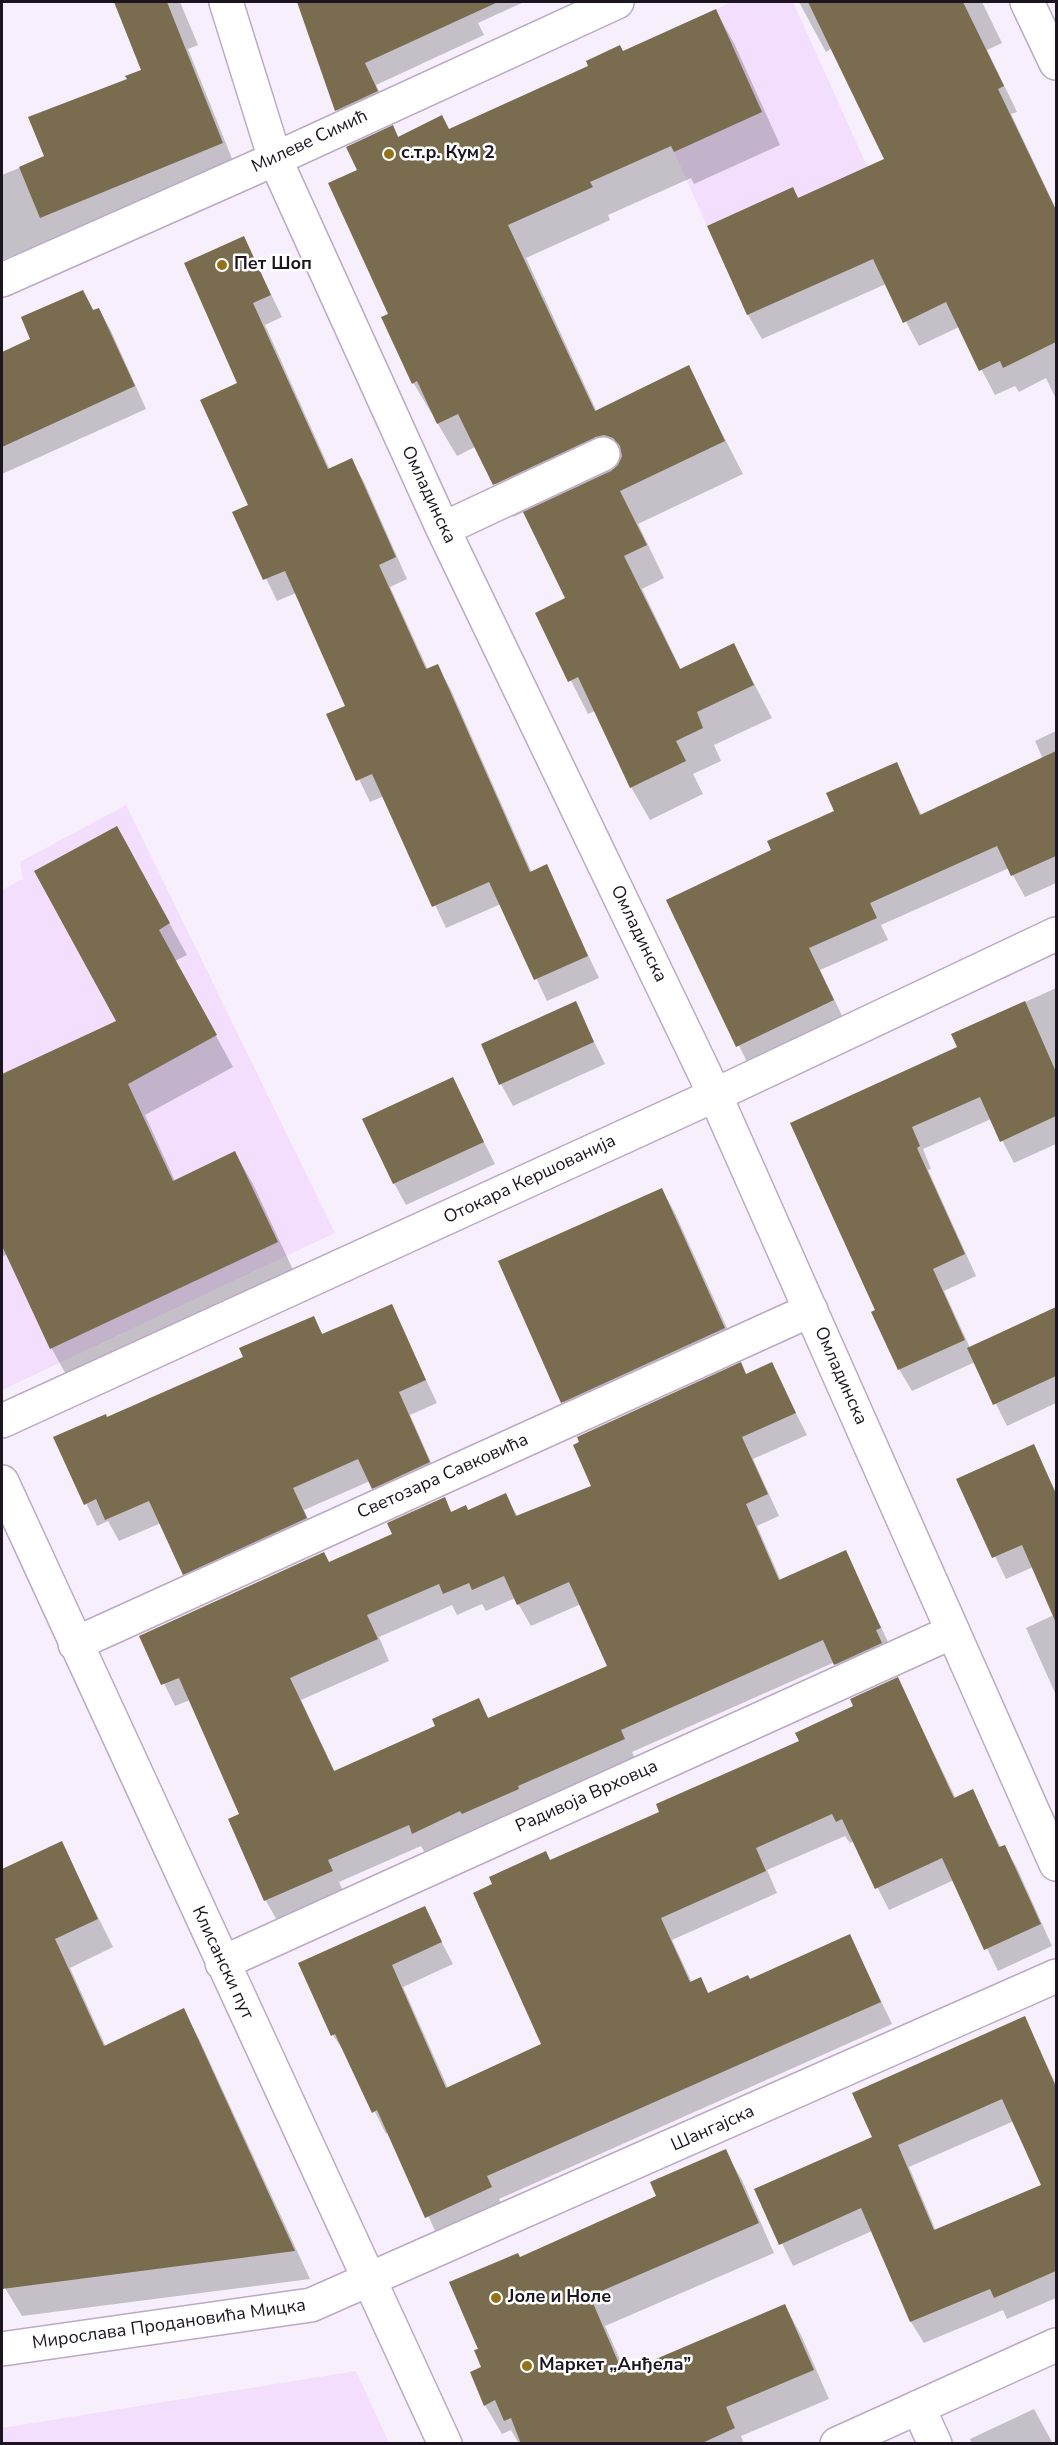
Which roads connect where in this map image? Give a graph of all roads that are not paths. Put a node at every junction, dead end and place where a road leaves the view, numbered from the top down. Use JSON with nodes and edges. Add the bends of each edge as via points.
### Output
{"nodes":[{"id":1,"x":226,"y":2,"type":"edge"},
{"id":2,"x":617,"y":2,"type":"edge"},
{"id":3,"x":1027,"y":2,"type":"edge"},
{"id":4,"x":1056,"y":63,"type":"edge"},
{"id":5,"x":275,"y":159,"type":"junction"},
{"id":6,"x":2,"y":280,"type":"edge"},
{"id":7,"x":603,"y":454,"type":"dead end"},
{"id":8,"x":443,"y":530,"type":"junction"},
{"id":9,"x":1056,"y":934,"type":"edge"},
{"id":10,"x":716,"y":1095,"type":"junction"},
{"id":11,"x":811,"y":1310,"type":"junction"},
{"id":12,"x":2,"y":1422,"type":"edge"},
{"id":13,"x":2,"y":1482,"type":"edge"},
{"id":14,"x":952,"y":1632,"type":"junction"},
{"id":15,"x":75,"y":1644,"type":"junction"},
{"id":16,"x":1056,"y":1864,"type":"edge"},
{"id":17,"x":222,"y":1963,"type":"junction"},
{"id":18,"x":1056,"y":1976,"type":"edge"},
{"id":19,"x":369,"y":2281,"type":"junction"},
{"id":20,"x":1056,"y":2346,"type":"edge"},
{"id":21,"x":2,"y":2349,"type":"edge"},
{"id":22,"x":918,"y":2408,"type":"junction"},
{"id":23,"x":446,"y":2444,"type":"edge"},
{"id":24,"x":837,"y":2444,"type":"edge"},
{"id":25,"x":935,"y":2444,"type":"edge"}],
"edges":[{"from":1,"to":5,"type":"street","name":"Омладинска"},
{"from":2,"to":5,"type":"street","name":"Милеве Симић"},
{"from":3,"to":4,"type":"street"},
{"from":5,"to":6,"type":"street","name":"Милеве Симић"},
{"from":5,"to":8,"type":"street","name":"Омладинска"},
{"from":7,"to":8,"type":"street"},
{"from":8,"to":10,"type":"street","name":"Омладинска"},
{"from":9,"to":10,"type":"street","name":"Отокара Кершованија"},
{"from":10,"to":11,"type":"street","name":"Омладинска"},
{"from":10,"to":12,"type":"street","name":"Отокара Кершованија"},
{"from":11,"to":14,"type":"street","name":"Омладинска"},
{"from":11,"to":15,"type":"street","name":"Светозара Савковића"},
{"from":13,"to":15,"type":"street","name":"Клисански пут"},
{"from":14,"to":16,"type":"street","name":"Омладинска"},
{"from":14,"to":17,"type":"street","name":"Радивоја Врховца"},
{"from":15,"to":17,"type":"street","name":"Клисански пут"},
{"from":17,"to":19,"type":"street","name":"Клисански пут"},
{"from":18,"to":19,"type":"street","name":"Шангајска"},
{"from":19,"to":21,"type":"street","name":"Мирослава Продановића Мицка","via":[[311,2305]]},
{"from":19,"to":23,"type":"street","name":"Клисански пут"},
{"from":20,"to":22,"type":"street"},
{"from":22,"to":24,"type":"street"},
{"from":22,"to":25,"type":"street"}]}
